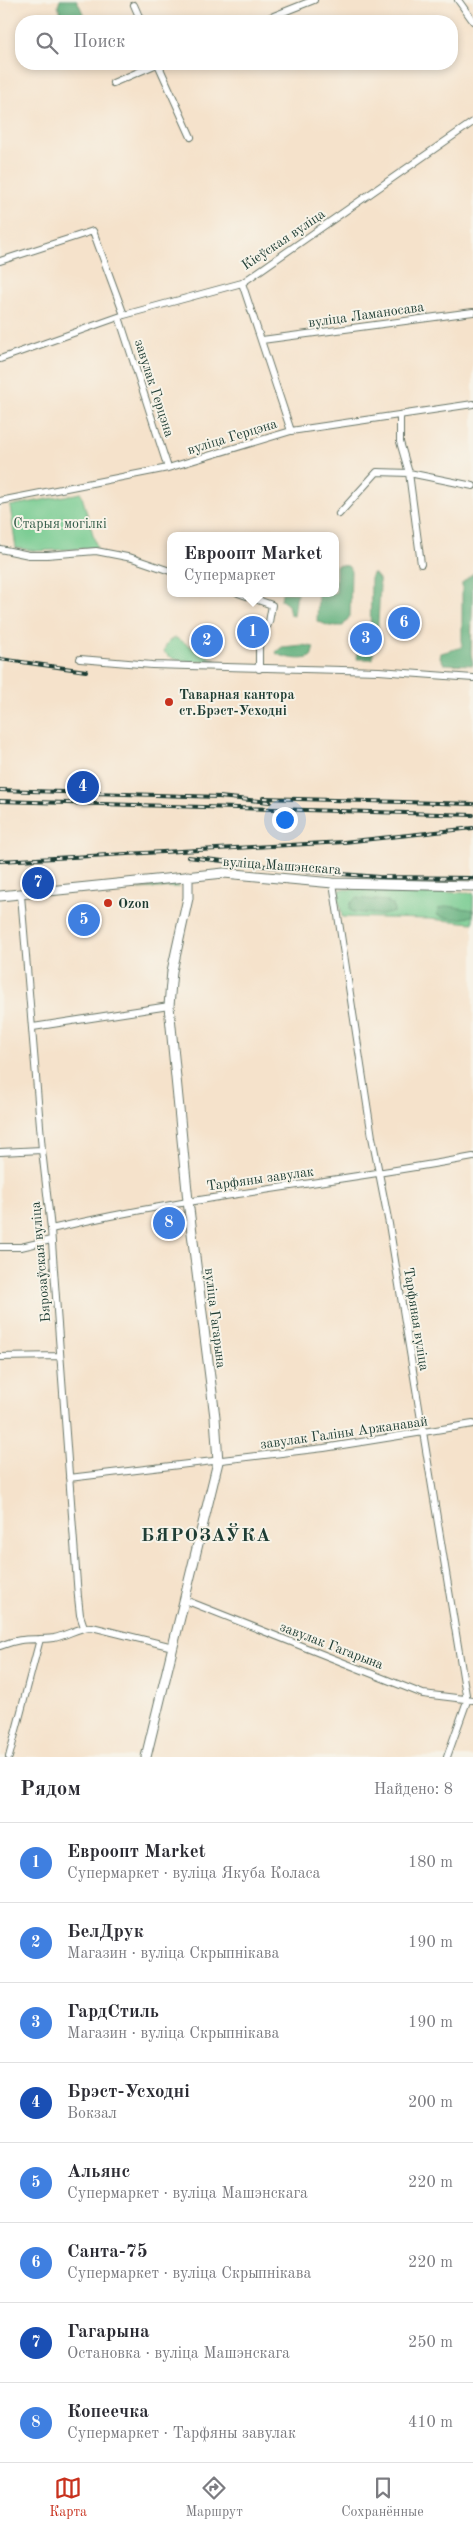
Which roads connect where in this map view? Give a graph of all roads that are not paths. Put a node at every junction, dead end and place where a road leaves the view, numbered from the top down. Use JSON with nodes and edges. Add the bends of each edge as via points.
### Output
{"nodes":[{"id":1,"x":314,"y":0,"type":"edge"},
{"id":2,"x":458,"y":0,"type":"edge"},
{"id":3,"x":134,"y":5,"type":"dead end"},
{"id":4,"x":138,"y":15,"type":"edge"},
{"id":5,"x":276,"y":15,"type":"edge"},
{"id":6,"x":473,"y":21,"type":"edge"},
{"id":7,"x":144,"y":70,"type":"edge"},
{"id":8,"x":161,"y":70,"type":"edge"},
{"id":9,"x":113,"y":83,"type":"dead end"},
{"id":10,"x":473,"y":122,"type":"edge"},
{"id":11,"x":191,"y":137,"type":"dead end"},
{"id":12,"x":0,"y":261,"type":"edge"},
{"id":13,"x":242,"y":282,"type":"junction"},
{"id":14,"x":473,"y":312,"type":"edge"},
{"id":15,"x":122,"y":316,"type":"junction"},
{"id":16,"x":262,"y":340,"type":"junction"},
{"id":17,"x":0,"y":359,"type":"edge"},
{"id":18,"x":473,"y":404,"type":"edge"},
{"id":19,"x":400,"y":416,"type":"junction"},
{"id":20,"x":291,"y":431,"type":"junction"},
{"id":21,"x":168,"y":468,"type":"junction"},
{"id":22,"x":409,"y":473,"type":"junction"},
{"id":23,"x":473,"y":486,"type":"edge"},
{"id":24,"x":0,"y":502,"type":"edge"},
{"id":25,"x":338,"y":514,"type":"dead end"},
{"id":26,"x":0,"y":549,"type":"edge"},
{"id":27,"x":420,"y":564,"type":"dead end"},
{"id":28,"x":167,"y":570,"type":"edge"},
{"id":29,"x":249,"y":597,"type":"edge"},
{"id":30,"x":80,"y":658,"type":"dead end"},
{"id":31,"x":259,"y":668,"type":"junction"},
{"id":32,"x":473,"y":678,"type":"edge"},
{"id":33,"x":188,"y":876,"type":"junction"},
{"id":34,"x":333,"y":883,"type":"junction"},
{"id":35,"x":473,"y":886,"type":"edge"},
{"id":36,"x":21,"y":894,"type":"junction"},
{"id":37,"x":0,"y":896,"type":"edge"},
{"id":38,"x":169,"y":1006,"type":"junction"},
{"id":39,"x":33,"y":1027,"type":"junction"},
{"id":40,"x":42,"y":1150,"type":"junction"},
{"id":41,"x":0,"y":1152,"type":"edge"},
{"id":42,"x":473,"y":1157,"type":"edge"},
{"id":43,"x":378,"y":1174,"type":"junction"},
{"id":44,"x":188,"y":1200,"type":"junction"},
{"id":45,"x":51,"y":1229,"type":"junction"},
{"id":46,"x":51,"y":1240,"type":"junction"},
{"id":47,"x":0,"y":1248,"type":"edge"},
{"id":48,"x":60,"y":1356,"type":"junction"},
{"id":49,"x":0,"y":1357,"type":"edge"},
{"id":50,"x":473,"y":1424,"type":"edge"},
{"id":51,"x":423,"y":1433,"type":"junction"},
{"id":52,"x":218,"y":1462,"type":"junction"},
{"id":53,"x":68,"y":1478,"type":"junction"},
{"id":54,"x":185,"y":1600,"type":"junction"},
{"id":55,"x":84,"y":1627,"type":"junction"},
{"id":56,"x":40,"y":1638,"type":"junction"},
{"id":57,"x":0,"y":1646,"type":"edge"},
{"id":58,"x":172,"y":1647,"type":"junction"},
{"id":59,"x":470,"y":1700,"type":"edge"},
{"id":60,"x":9,"y":1757,"type":"edge"},
{"id":61,"x":146,"y":1757,"type":"edge"},
{"id":62,"x":447,"y":1757,"type":"edge"}],
"edges":[{"from":1,"to":5,"type":"street"},
{"from":2,"to":6,"type":"street"},
{"from":3,"to":4,"type":"street"},
{"from":7,"to":9,"type":"street"},
{"from":8,"to":11,"type":"street"},
{"from":10,"to":13,"type":"street","name":"Кіеўская вуліца"},
{"from":12,"to":15,"type":"street","name":"завулак Герцэна","via":[[93,231]]},
{"from":13,"to":15,"type":"street","name":"Кіеўская вуліца"},
{"from":13,"to":16,"type":"street"},
{"from":14,"to":16,"type":"street","name":"вуліца Ламаносава"},
{"from":15,"to":17,"type":"street","name":"Кіеўская вуліца"},
{"from":15,"to":21,"type":"street","name":"завулак Герцэна"},
{"from":16,"to":20,"type":"street"},
{"from":18,"to":19,"type":"street","name":"вуліца Герцэна"},
{"from":19,"to":20,"type":"street","name":"вуліца Герцэна"},
{"from":19,"to":22,"type":"street","via":[[400,442]]},
{"from":20,"to":21,"type":"street","name":"вуліца Герцэна"},
{"from":21,"to":24,"type":"street","name":"вуліца Герцэна"},
{"from":22,"to":23,"type":"street"},
{"from":22,"to":25,"type":"street","via":[[377,472]]},
{"from":22,"to":27,"type":"street"},
{"from":26,"to":28,"type":"street","via":[[38,555],[96,551],[132,558]]},
{"from":29,"to":31,"type":"street","via":[[272,605],[259,646]]},
{"from":30,"to":31,"type":"street","via":[[152,665]]},
{"from":31,"to":32,"type":"street"},
{"from":33,"to":34,"type":"street","name":"вуліца Машэнскага","via":[[230,873]]},
{"from":33,"to":36,"type":"street","name":"вуліца Машэнскага"},
{"from":33,"to":38,"type":"street","name":"вуліца Гагарына","via":[[188,898],[172,971]]},
{"from":34,"to":35,"type":"street","name":"вуліца Машэнскага"},
{"from":34,"to":43,"type":"street","name":"Тарфяная вуліца"},
{"from":36,"to":37,"type":"street","name":"вуліца Машэнскага"},
{"from":36,"to":39,"type":"street","name":"Бярозаўская вуліца"},
{"from":38,"to":39,"type":"street"},
{"from":38,"to":44,"type":"street","name":"вуліца Гагарына"},
{"from":39,"to":40,"type":"street","name":"Бярозаўская вуліца"},
{"from":40,"to":41,"type":"street"},
{"from":40,"to":45,"type":"street","name":"Бярозаўская вуліца"},
{"from":42,"to":43,"type":"street","name":"Тарфяны завулак"},
{"from":43,"to":44,"type":"street","name":"Тарфяны завулак"},
{"from":43,"to":51,"type":"street","name":"Тарфяная вуліца"},
{"from":44,"to":45,"type":"street","name":"Тарфяны завулак"},
{"from":44,"to":52,"type":"street","name":"вуліца Гагарына"},
{"from":45,"to":46,"type":"street","name":"Бярозаўская вуліца"},
{"from":46,"to":47,"type":"street"},
{"from":46,"to":48,"type":"street","name":"Бярозаўская вуліца"},
{"from":48,"to":49,"type":"street"},
{"from":48,"to":53,"type":"street","name":"Бярозаўская вуліца"},
{"from":50,"to":51,"type":"street","name":"завулак Галіны Аржанавай"},
{"from":51,"to":52,"type":"street","name":"завулак Галіны Аржанавай"},
{"from":51,"to":59,"type":"street","name":"Тарфяная вуліца"},
{"from":52,"to":53,"type":"street","name":"завулак Галіны Аржанавай"},
{"from":52,"to":54,"type":"street","name":"вуліца Гагарына"},
{"from":53,"to":55,"type":"street","name":"Бярозаўская вуліца","via":[[80,1615]]},
{"from":54,"to":58,"type":"street","name":"вуліца Гагарына"},
{"from":54,"to":59,"type":"street","name":"завулак Гагарына","via":[[423,1694]]},
{"from":55,"to":56,"type":"street","via":[[66,1635]]},
{"from":55,"to":58,"type":"street"},
{"from":56,"to":57,"type":"street","via":[[17,1639]]},
{"from":56,"to":60,"type":"street"},
{"from":58,"to":61,"type":"street","name":"вуліца Гагарына"},
{"from":59,"to":62,"type":"street","name":"Тарфяная вуліца"}]}
